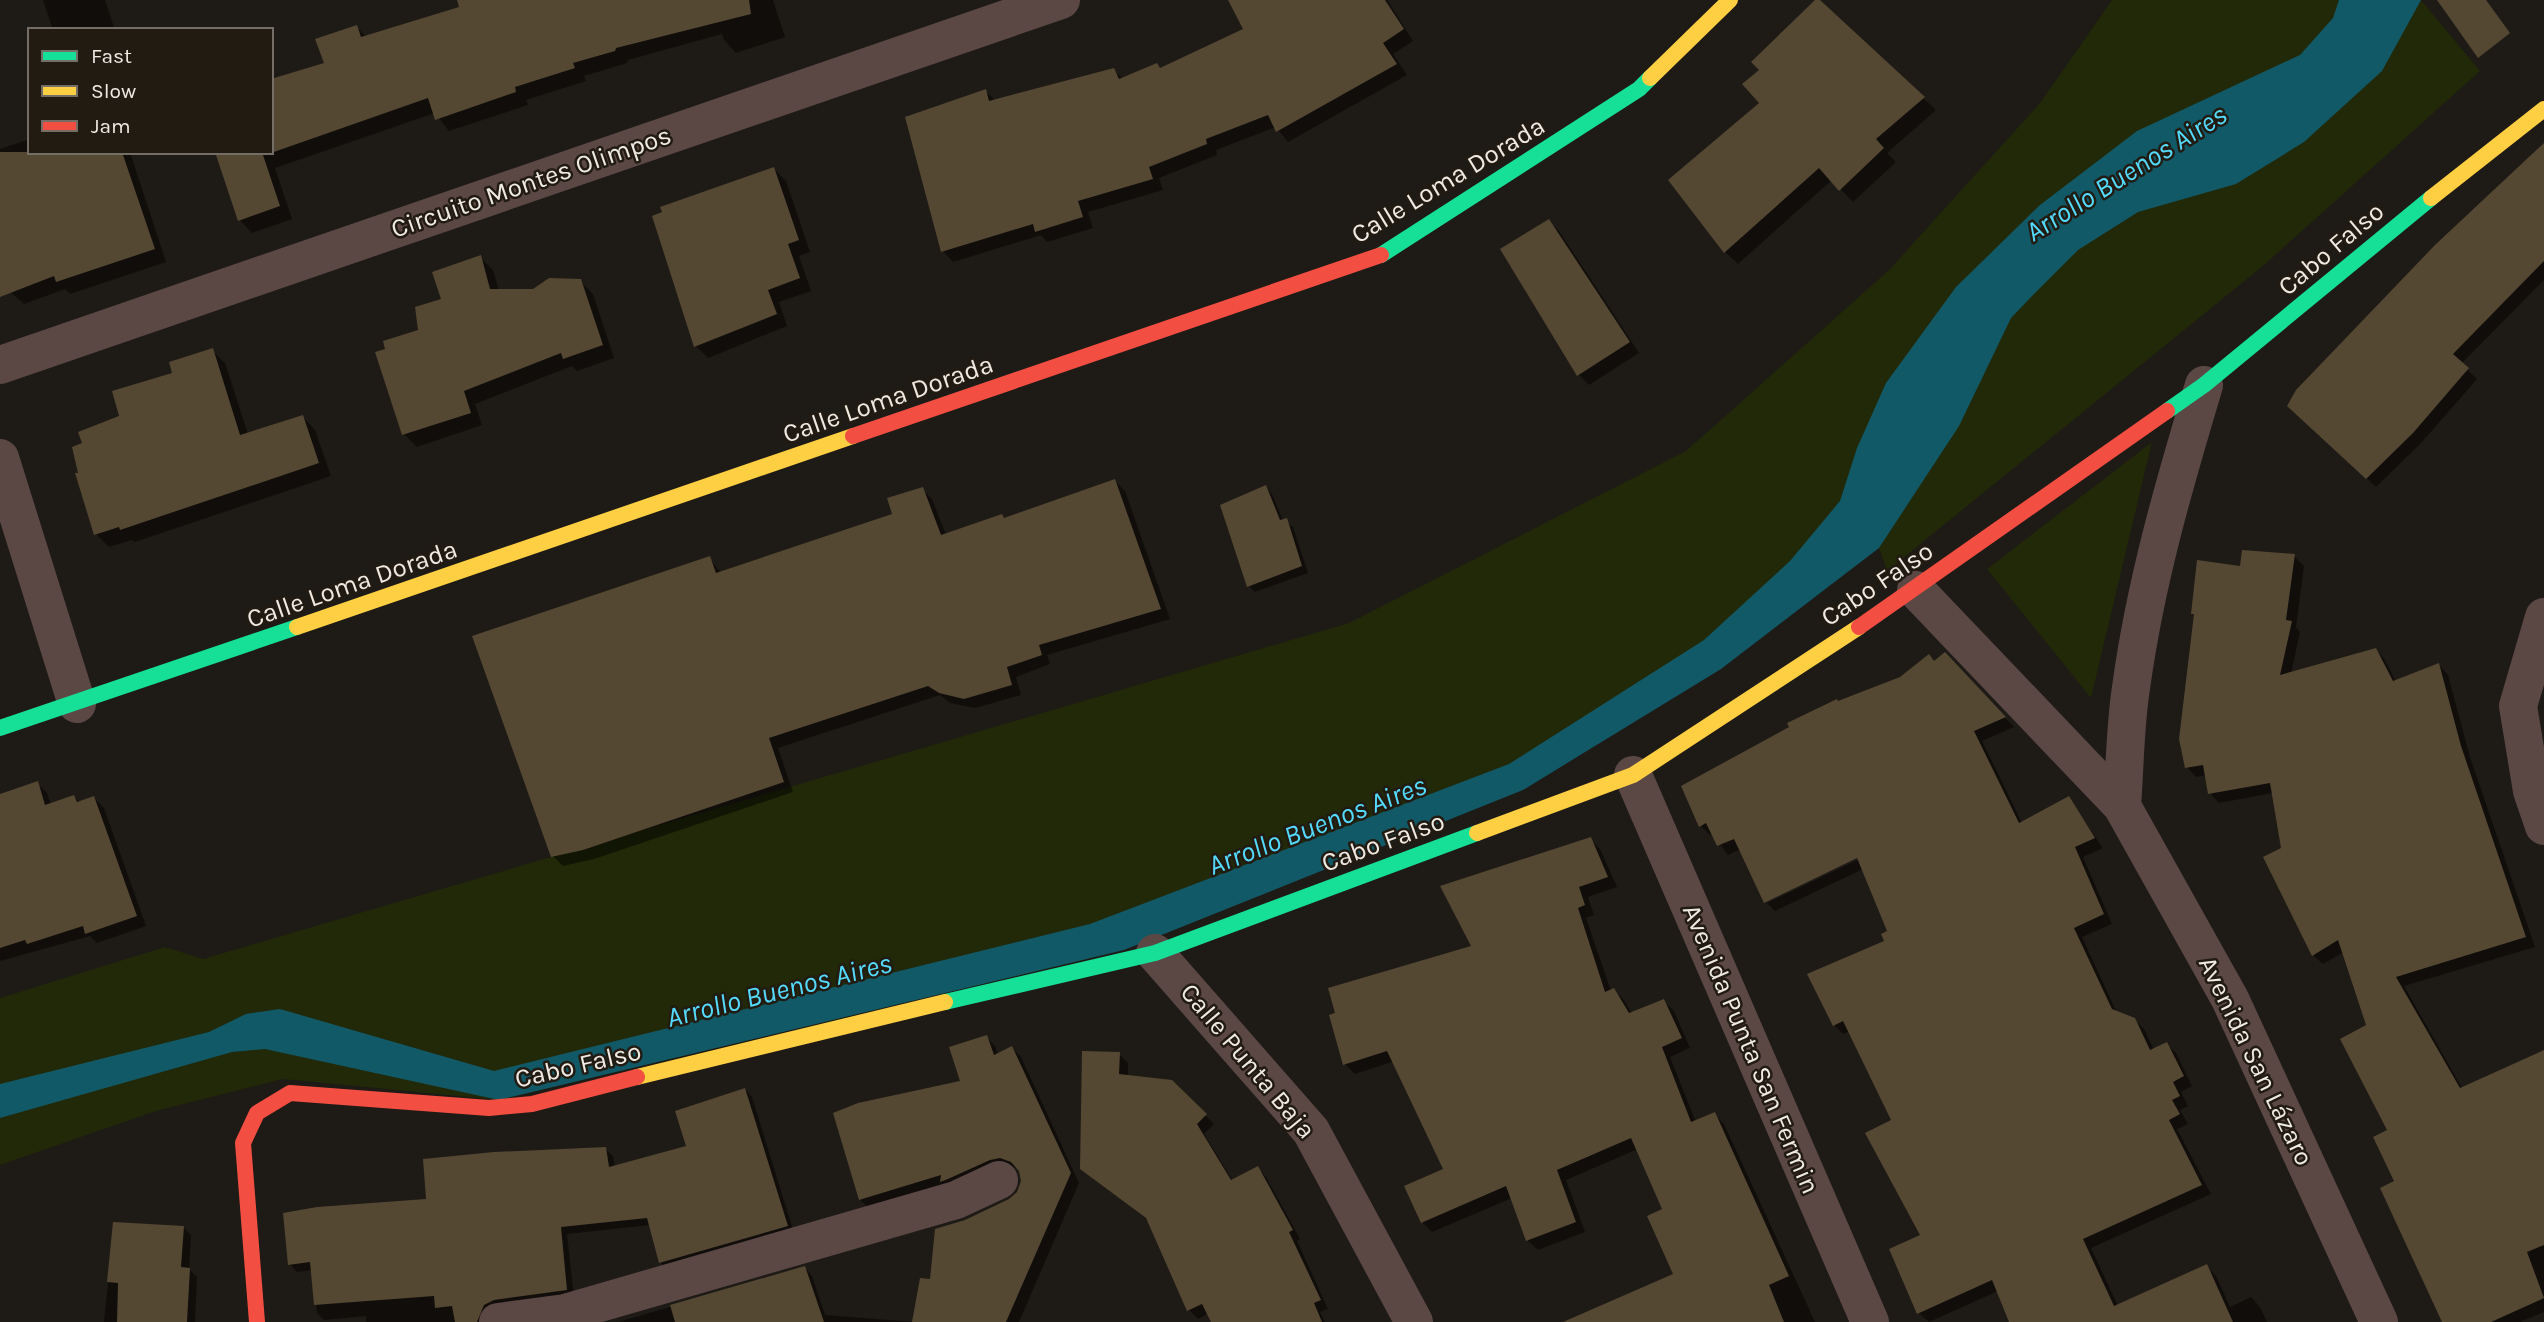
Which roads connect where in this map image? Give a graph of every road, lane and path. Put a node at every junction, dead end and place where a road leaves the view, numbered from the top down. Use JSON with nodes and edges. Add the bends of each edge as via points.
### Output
{"nodes":[{"id":1,"x":1062,"y":0,"type":"edge"},
{"id":2,"x":1730,"y":0,"type":"edge"},
{"id":3,"x":2544,"y":109,"type":"edge"},
{"id":4,"x":0,"y":365,"type":"edge"},
{"id":5,"x":2204,"y":385,"type":"junction"},
{"id":6,"x":0,"y":458,"type":"edge"},
{"id":7,"x":1916,"y":590,"type":"junction"},
{"id":8,"x":2544,"y":617,"type":"edge"},
{"id":9,"x":77,"y":704,"type":"junction"},
{"id":10,"x":0,"y":728,"type":"edge"},
{"id":11,"x":1633,"y":775,"type":"junction"},
{"id":12,"x":2122,"y":806,"type":"junction"},
{"id":13,"x":2544,"y":826,"type":"edge"},
{"id":14,"x":1155,"y":953,"type":"junction"},
{"id":15,"x":999,"y":1180,"type":"dead end"},
{"id":16,"x":257,"y":1322,"type":"edge"},
{"id":17,"x":498,"y":1322,"type":"edge"},
{"id":18,"x":1414,"y":1322,"type":"edge"},
{"id":19,"x":1870,"y":1322,"type":"edge"},
{"id":20,"x":2379,"y":1322,"type":"edge"}],
"edges":[{"from":1,"to":4,"type":"street","name":"Circuito Montes Olimpos"},
{"from":2,"to":9,"type":"street","name":"Calle Loma Dorada","via":[[1639,89],[1380,256]]},
{"from":3,"to":5,"type":"street","name":"Cabo Falso"},
{"from":5,"to":7,"type":"street","name":"Cabo Falso"},
{"from":5,"to":12,"type":"street","via":[[2165,514],[2145,606],[2130,690]]},
{"from":6,"to":9,"type":"street"},
{"from":7,"to":11,"type":"street","name":"Cabo Falso"},
{"from":7,"to":12,"type":"street","name":"Avenida San Lázaro"},
{"from":8,"to":13,"type":"street","via":[[2518,706],[2532,791]]},
{"from":9,"to":10,"type":"street","name":"Calle Loma Dorada"},
{"from":11,"to":14,"type":"street","name":"Cabo Falso"},
{"from":11,"to":19,"type":"street","name":"Avenida Punta San Fermin"},
{"from":12,"to":20,"type":"street","name":"Avenida San Lázaro","via":[[2230,999]]},
{"from":14,"to":16,"type":"street","name":"Cabo Falso","via":[[532,1104],[489,1108],[290,1093],[257,1113],[243,1143]]},
{"from":14,"to":18,"type":"street","name":"Calle Punta Baja","via":[[1311,1131]]},
{"from":15,"to":17,"type":"street","via":[[956,1200],[578,1310]]}]}
